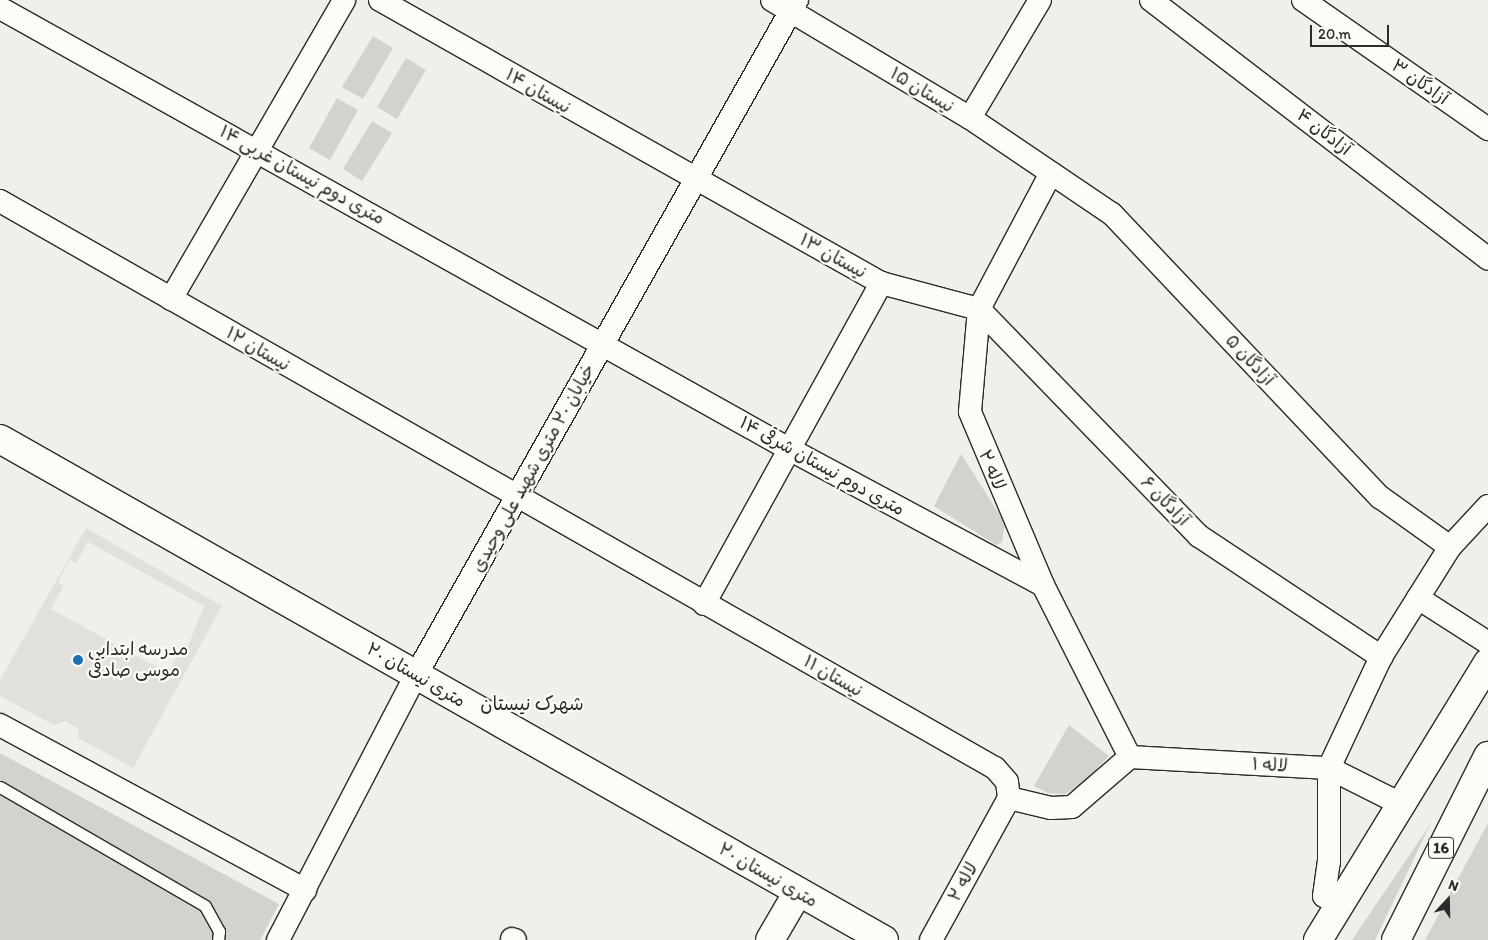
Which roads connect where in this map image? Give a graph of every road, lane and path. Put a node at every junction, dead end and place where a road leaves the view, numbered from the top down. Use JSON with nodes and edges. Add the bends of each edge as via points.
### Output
{"nodes":[{"id":1,"x":344,"y":0,"type":"edge"},
{"id":2,"x":380,"y":0,"type":"edge"},
{"id":3,"x":1040,"y":0,"type":"edge"},
{"id":4,"x":1303,"y":0,"type":"edge"},
{"id":5,"x":1158,"y":2,"type":"edge"},
{"id":6,"x":787,"y":4,"type":"edge"},
{"id":7,"x":0,"y":8,"type":"edge"},
{"id":8,"x":970,"y":118,"type":"junction"},
{"id":9,"x":1488,"y":130,"type":"edge"},
{"id":10,"x":257,"y":148,"type":"junction"},
{"id":11,"x":1051,"y":173,"type":"junction"},
{"id":12,"x":695,"y":181,"type":"junction"},
{"id":13,"x":0,"y":201,"type":"edge"},
{"id":14,"x":1488,"y":259,"type":"edge"},
{"id":15,"x":881,"y":283,"type":"junction"},
{"id":16,"x":171,"y":299,"type":"junction"},
{"id":17,"x":979,"y":309,"type":"junction"},
{"id":18,"x":602,"y":345,"type":"junction"},
{"id":19,"x":1019,"y":351,"type":"junction"},
{"id":20,"x":974,"y":367,"type":"junction"},
{"id":21,"x":0,"y":439,"type":"edge"},
{"id":22,"x":789,"y":450,"type":"junction"},
{"id":23,"x":516,"y":498,"type":"junction"},
{"id":24,"x":1488,"y":506,"type":"edge"},
{"id":25,"x":1450,"y":546,"type":"junction"},
{"id":26,"x":1043,"y":585,"type":"junction"},
{"id":27,"x":1418,"y":598,"type":"junction"},
{"id":28,"x":704,"y":604,"type":"junction"},
{"id":29,"x":1488,"y":643,"type":"edge"},
{"id":30,"x":1381,"y":657,"type":"junction"},
{"id":31,"x":1488,"y":662,"type":"edge"},
{"id":32,"x":416,"y":675,"type":"junction"},
{"id":33,"x":0,"y":725,"type":"edge"},
{"id":34,"x":1488,"y":756,"type":"edge"},
{"id":35,"x":1130,"y":757,"type":"junction"},
{"id":36,"x":1329,"y":768,"type":"junction"},
{"id":37,"x":0,"y":787,"type":"edge"},
{"id":38,"x":1009,"y":798,"type":"junction"},
{"id":39,"x":1401,"y":804,"type":"junction"},
{"id":40,"x":305,"y":890,"type":"junction"},
{"id":41,"x":798,"y":892,"type":"junction"},
{"id":42,"x":1341,"y":904,"type":"junction"},
{"id":43,"x":218,"y":940,"type":"edge"},
{"id":44,"x":278,"y":940,"type":"edge"},
{"id":45,"x":770,"y":940,"type":"edge"},
{"id":46,"x":884,"y":940,"type":"edge"},
{"id":47,"x":931,"y":940,"type":"edge"},
{"id":48,"x":1318,"y":940,"type":"edge"},
{"id":49,"x":1396,"y":940,"type":"edge"}],
"edges":[{"from":1,"to":10,"type":"street"},
{"from":2,"to":12,"type":"street","name":"نیستان ۱۴"},
{"from":3,"to":8,"type":"street"},
{"from":4,"to":9,"type":"street","name":"آزادگان ۳"},
{"from":5,"to":14,"type":"street","name":"آزادگان ۴"},
{"from":6,"to":8,"type":"street","name":"نیستان ۱۵"},
{"from":6,"to":12,"type":"street","name":"خیابان ۲۰ متری شهید علی وحیدی"},
{"from":7,"to":10,"type":"street","name":"۱۴ متری دوم نیستان غربی"},
{"from":8,"to":11,"type":"street","name":"نیستان ۱۵"},
{"from":10,"to":16,"type":"street"},
{"from":10,"to":18,"type":"street","name":"۱۴ متری دوم نیستان غربی"},
{"from":11,"to":17,"type":"street","name":"لاله ۲"},
{"from":11,"to":25,"type":"street","name":"آزادگان ۵","via":[[1112,214],[1380,497]]},
{"from":12,"to":15,"type":"street","name":"نیستان ۱۳"},
{"from":12,"to":18,"type":"street","name":"خیابان ۲۰ متری شهید علی وحیدی"},
{"from":13,"to":16,"type":"street","name":"نیستان ۱۲"},
{"from":15,"to":17,"type":"street","name":"نیستان ۱۳"},
{"from":15,"to":22,"type":"street"},
{"from":16,"to":23,"type":"street","name":"نیستان ۱۲"},
{"from":17,"to":19,"type":"street","name":"آزادگان ۶"},
{"from":17,"to":20,"type":"street","name":"لاله ۲"},
{"from":18,"to":22,"type":"street","name":"۱۴ متری دوم نیستان شرقی"},
{"from":18,"to":23,"type":"street","name":"خیابان ۲۰ متری شهید علی وحیدی"},
{"from":19,"to":20,"type":"street","via":[[1007,347],[994,350]]},
{"from":19,"to":30,"type":"street","name":"آزادگان ۶","via":[[1199,536]]},
{"from":20,"to":26,"type":"street","name":"لاله ۲","via":[[970,412]]},
{"from":21,"to":32,"type":"main road","name":"۲۰ متری نیستان"},
{"from":22,"to":26,"type":"street","name":"۱۴ متری دوم نیستان شرقی"},
{"from":22,"to":28,"type":"street"},
{"from":23,"to":28,"type":"street","name":"نیستان ۱۱"},
{"from":23,"to":32,"type":"street","name":"خیابان ۲۰ متری شهید علی وحیدی"},
{"from":24,"to":25,"type":"street"},
{"from":25,"to":27,"type":"street"},
{"from":26,"to":35,"type":"street","name":"لاله ۲"},
{"from":27,"to":29,"type":"street"},
{"from":27,"to":30,"type":"street"},
{"from":28,"to":38,"type":"street","name":"نیستان ۱۱","via":[[995,768],[1007,782]]},
{"from":30,"to":36,"type":"street"},
{"from":31,"to":39,"type":"main road"},
{"from":32,"to":40,"type":"street","name":"خیابان ۲۰ متری شهید علی وحیدی"},
{"from":32,"to":41,"type":"main road","name":"۲۰ متری نیستان"},
{"from":33,"to":40,"type":"street"},
{"from":34,"to":49,"type":"main road","number":"16"},
{"from":35,"to":36,"type":"street","name":"لاله ۱"},
{"from":35,"to":38,"type":"street","via":[[1072,807],[1051,808]]},
{"from":36,"to":39,"type":"street","name":"لاله ۱"},
{"from":36,"to":42,"type":"street","via":[[1329,862],[1324,896]]},
{"from":37,"to":43,"type":"lane","via":[[205,906],[219,931]]},
{"from":38,"to":47,"type":"street","name":"لاله ۲"},
{"from":39,"to":42,"type":"main road"},
{"from":40,"to":44,"type":"street","name":"خیابان ۲۰ متری شهید علی وحیدی"},
{"from":41,"to":45,"type":"main road"},
{"from":41,"to":46,"type":"main road","name":"۲۰ متری نیستان"},
{"from":42,"to":48,"type":"main road"}]}
